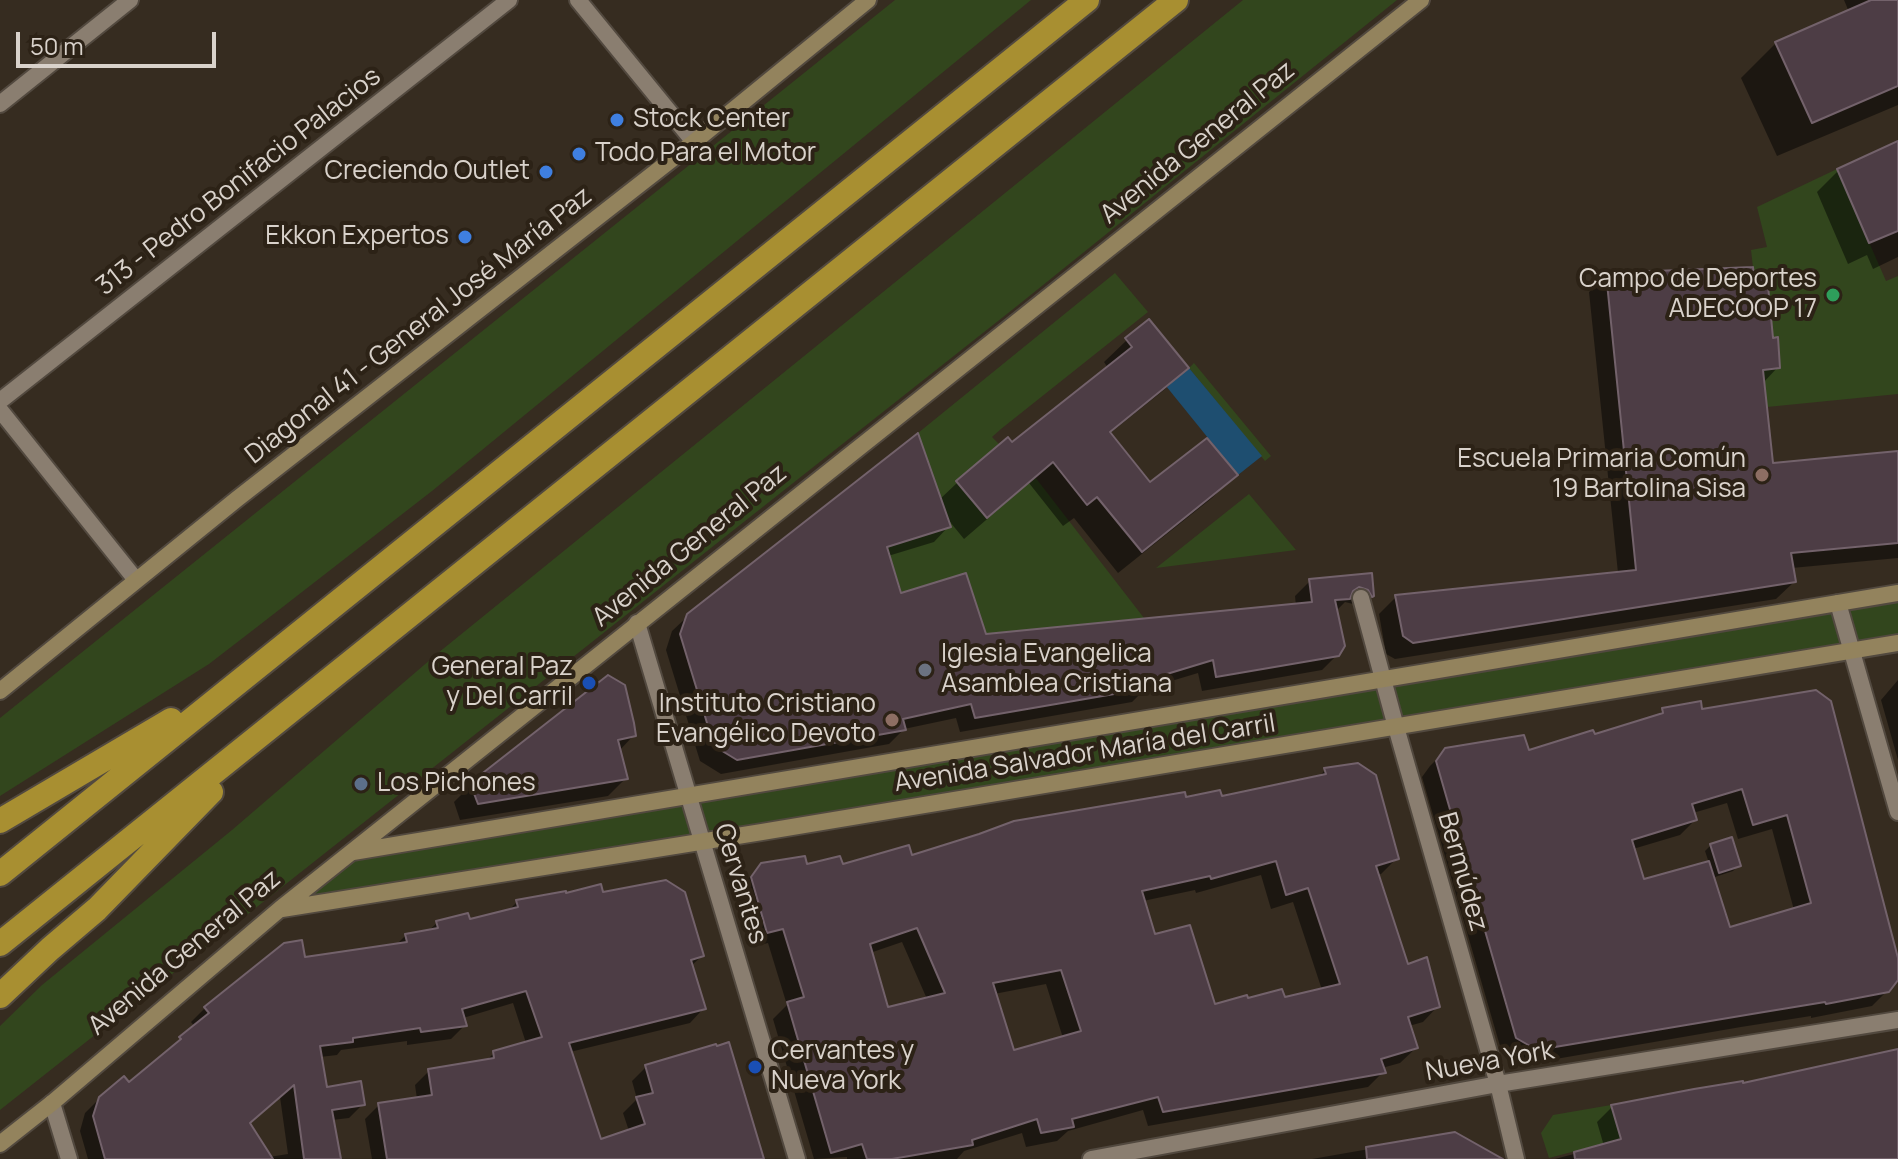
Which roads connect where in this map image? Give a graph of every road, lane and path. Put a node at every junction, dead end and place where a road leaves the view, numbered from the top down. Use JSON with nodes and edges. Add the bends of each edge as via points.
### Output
{"nodes":[{"id":1,"x":130,"y":0,"type":"edge"},
{"id":2,"x":509,"y":0,"type":"edge"},
{"id":3,"x":578,"y":0,"type":"edge"},
{"id":4,"x":868,"y":0,"type":"edge"},
{"id":5,"x":1080,"y":0,"type":"edge"},
{"id":6,"x":1087,"y":0,"type":"edge"},
{"id":7,"x":1176,"y":0,"type":"edge"},
{"id":8,"x":1421,"y":0,"type":"edge"},
{"id":9,"x":1056,"y":25,"type":"junction"},
{"id":10,"x":0,"y":104,"type":"edge"},
{"id":11,"x":694,"y":142,"type":"junction"},
{"id":12,"x":0,"y":401,"type":"edge"},
{"id":13,"x":0,"y":410,"type":"edge"},
{"id":14,"x":136,"y":580,"type":"junction"},
{"id":15,"x":1898,"y":593,"type":"edge"},
{"id":16,"x":1361,"y":598,"type":"dead end"},
{"id":17,"x":1838,"y":603,"type":"junction"},
{"id":18,"x":637,"y":623,"type":"junction"},
{"id":19,"x":1898,"y":643,"type":"edge"},
{"id":20,"x":1852,"y":651,"type":"junction"},
{"id":21,"x":245,"y":676,"type":"junction"},
{"id":22,"x":1384,"y":679,"type":"junction"},
{"id":23,"x":0,"y":691,"type":"edge"},
{"id":24,"x":283,"y":718,"type":"junction"},
{"id":25,"x":1396,"y":727,"type":"junction"},
{"id":26,"x":689,"y":795,"type":"junction"},
{"id":27,"x":1898,"y":812,"type":"edge"},
{"id":28,"x":0,"y":821,"type":"edge"},
{"id":29,"x":702,"y":842,"type":"junction"},
{"id":30,"x":351,"y":852,"type":"junction"},
{"id":31,"x":0,"y":874,"type":"edge"},
{"id":32,"x":280,"y":909,"type":"junction"},
{"id":33,"x":0,"y":944,"type":"edge"},
{"id":34,"x":0,"y":996,"type":"edge"},
{"id":35,"x":1898,"y":1020,"type":"edge"},
{"id":36,"x":1498,"y":1084,"type":"junction"},
{"id":37,"x":52,"y":1103,"type":"junction"},
{"id":38,"x":0,"y":1144,"type":"edge"},
{"id":39,"x":69,"y":1159,"type":"edge"},
{"id":40,"x":797,"y":1159,"type":"edge"},
{"id":41,"x":1091,"y":1159,"type":"edge"},
{"id":42,"x":1516,"y":1159,"type":"edge"}],
"edges":[{"from":1,"to":10,"type":"street"},
{"from":2,"to":12,"type":"street","name":"313 - Pedro Bonifacio Palacios"},
{"from":3,"to":11,"type":"street"},
{"from":4,"to":11,"type":"street","name":"Diagonal 41 - General José María Paz"},
{"from":5,"to":9,"type":"highway"},
{"from":6,"to":9,"type":"highway"},
{"from":7,"to":24,"type":"highway"},
{"from":8,"to":18,"type":"street","name":"Avenida General Paz"},
{"from":9,"to":21,"type":"highway"},
{"from":11,"to":14,"type":"street","name":"Diagonal 41 - General José María Paz"},
{"from":13,"to":14,"type":"street"},
{"from":14,"to":23,"type":"street","name":"Diagonal 41 - General José María Paz"},
{"from":15,"to":17,"type":"street","name":"Avenida Salvador María del Carril"},
{"from":16,"to":22,"type":"street","name":"Bermúdez"},
{"from":17,"to":20,"type":"street"},
{"from":17,"to":22,"type":"street","name":"Avenida Salvador María del Carril"},
{"from":18,"to":26,"type":"street","name":"Cervantes"},
{"from":18,"to":30,"type":"street","name":"Avenida General Paz"},
{"from":19,"to":20,"type":"street","name":"Avenida Salvador María del Carril"},
{"from":20,"to":25,"type":"street","name":"Avenida Salvador María del Carril"},
{"from":20,"to":27,"type":"street"},
{"from":21,"to":28,"type":"highway"},
{"from":21,"to":31,"type":"highway"},
{"from":22,"to":25,"type":"street","name":"Bermúdez"},
{"from":22,"to":26,"type":"street","name":"Avenida Salvador María del Carril"},
{"from":24,"to":33,"type":"highway"},
{"from":24,"to":34,"type":"highway","via":[[97,909]]},
{"from":25,"to":29,"type":"street","name":"Avenida Salvador María del Carril"},
{"from":25,"to":36,"type":"street","name":"Bermúdez"},
{"from":26,"to":29,"type":"street","name":"Cervantes"},
{"from":26,"to":30,"type":"street","name":"Avenida Salvador María del Carril"},
{"from":29,"to":32,"type":"street","name":"Avenida Salvador María del Carril"},
{"from":29,"to":40,"type":"street","name":"Cervantes"},
{"from":30,"to":32,"type":"street","name":"Avenida General Paz"},
{"from":32,"to":37,"type":"street","name":"Avenida General Paz"},
{"from":35,"to":36,"type":"street","name":"Nueva York"},
{"from":36,"to":41,"type":"street","name":"Nueva York"},
{"from":36,"to":42,"type":"street","name":"Bermúdez"},
{"from":37,"to":38,"type":"street","name":"Avenida General Paz"},
{"from":37,"to":39,"type":"street"}]}
